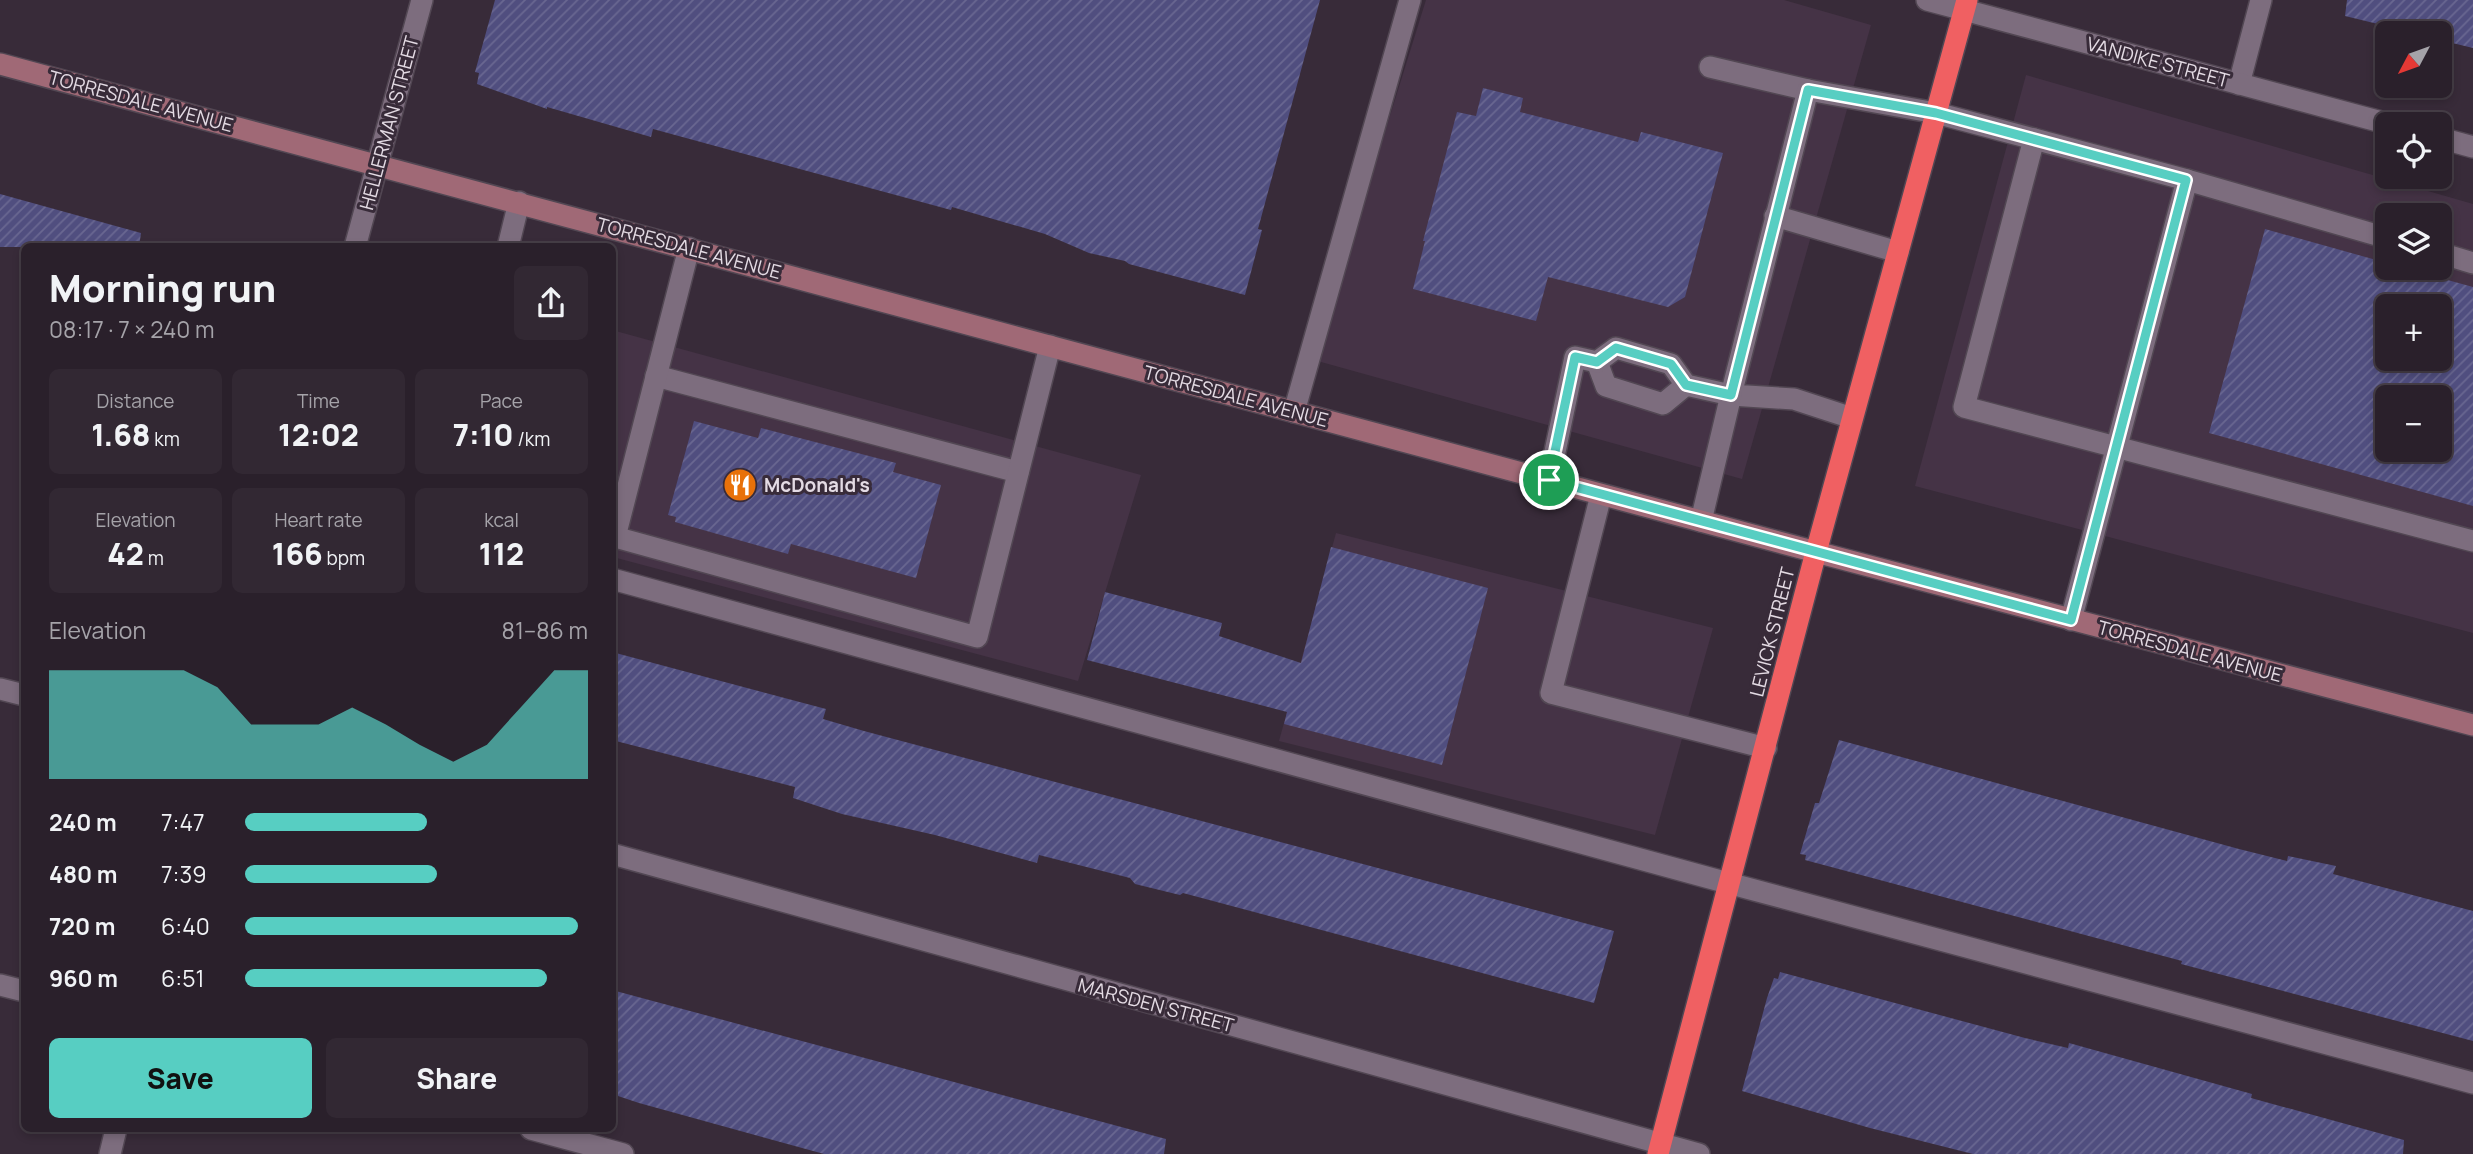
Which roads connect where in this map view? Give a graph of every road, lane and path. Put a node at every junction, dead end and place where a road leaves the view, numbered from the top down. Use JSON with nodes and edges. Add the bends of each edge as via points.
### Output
{"nodes":[{"id":1,"x":422,"y":0,"type":"edge"},
{"id":2,"x":1409,"y":0,"type":"edge"},
{"id":3,"x":1927,"y":0,"type":"edge"},
{"id":4,"x":2261,"y":0,"type":"edge"},
{"id":5,"x":1966,"y":5,"type":"edge"},
{"id":6,"x":0,"y":64,"type":"edge"},
{"id":7,"x":1710,"y":68,"type":"dead end"},
{"id":8,"x":2239,"y":84,"type":"junction"},
{"id":9,"x":1808,"y":90,"type":"junction"},
{"id":10,"x":1936,"y":113,"type":"junction"},
{"id":11,"x":2375,"y":120,"type":"edge"},
{"id":12,"x":2034,"y":139,"type":"junction"},
{"id":13,"x":2452,"y":141,"type":"edge"},
{"id":14,"x":2473,"y":147,"type":"edge"},
{"id":15,"x":378,"y":164,"type":"junction"},
{"id":16,"x":2186,"y":180,"type":"junction"},
{"id":17,"x":519,"y":202,"type":"junction"},
{"id":18,"x":1776,"y":216,"type":"junction"},
{"id":19,"x":2375,"y":235,"type":"edge"},
{"id":20,"x":356,"y":243,"type":"edge"},
{"id":21,"x":509,"y":243,"type":"edge"},
{"id":22,"x":689,"y":248,"type":"junction"},
{"id":23,"x":1898,"y":252,"type":"junction"},
{"id":24,"x":2452,"y":257,"type":"edge"},
{"id":25,"x":2473,"y":263,"type":"edge"},
{"id":26,"x":1050,"y":346,"type":"junction"},
{"id":27,"x":1597,"y":362,"type":"junction"},
{"id":28,"x":656,"y":376,"type":"junction"},
{"id":29,"x":1686,"y":385,"type":"junction"},
{"id":30,"x":1731,"y":395,"type":"junction"},
{"id":31,"x":1294,"y":412,"type":"junction"},
{"id":32,"x":1852,"y":418,"type":"junction"},
{"id":33,"x":2116,"y":448,"type":"junction"},
{"id":34,"x":1018,"y":472,"type":"junction"},
{"id":35,"x":1549,"y":480,"type":"junction"},
{"id":36,"x":1601,"y":495,"type":"junction"},
{"id":37,"x":1701,"y":521,"type":"junction"},
{"id":38,"x":616,"y":528,"type":"edge"},
{"id":39,"x":616,"y":537,"type":"edge"},
{"id":40,"x":2473,"y":541,"type":"edge"},
{"id":41,"x":1816,"y":552,"type":"junction"},
{"id":42,"x":616,"y":580,"type":"edge"},
{"id":43,"x":2071,"y":620,"type":"junction"},
{"id":44,"x":0,"y":689,"type":"edge"},
{"id":45,"x":21,"y":694,"type":"edge"},
{"id":46,"x":2473,"y":725,"type":"edge"},
{"id":47,"x":1766,"y":748,"type":"junction"},
{"id":48,"x":616,"y":855,"type":"edge"},
{"id":49,"x":1728,"y":883,"type":"junction"},
{"id":50,"x":0,"y":985,"type":"edge"},
{"id":51,"x":21,"y":990,"type":"edge"},
{"id":52,"x":2473,"y":1083,"type":"edge"},
{"id":53,"x":115,"y":1132,"type":"edge"},
{"id":54,"x":542,"y":1132,"type":"edge"},
{"id":55,"x":1659,"y":1149,"type":"edge"},
{"id":56,"x":110,"y":1154,"type":"edge"},
{"id":57,"x":623,"y":1154,"type":"edge"},
{"id":58,"x":1699,"y":1154,"type":"edge"}],
"edges":[{"from":1,"to":15,"type":"street","name":"HELLERMAN STREET"},
{"from":2,"to":31,"type":"street"},
{"from":3,"to":5,"type":"street","name":"VANDIKE STREET"},
{"from":4,"to":8,"type":"street"},
{"from":5,"to":8,"type":"street","name":"VANDIKE STREET"},
{"from":5,"to":10,"type":"highway","name":"LEVICK STREET"},
{"from":6,"to":15,"type":"street","name":"TORRESDALE AVENUE"},
{"from":7,"to":9,"type":"street"},
{"from":8,"to":11,"type":"street","name":"VANDIKE STREET"},
{"from":9,"to":10,"type":"street"},
{"from":9,"to":18,"type":"street"},
{"from":10,"to":12,"type":"street"},
{"from":10,"to":23,"type":"highway","name":"LEVICK STREET"},
{"from":12,"to":16,"type":"street"},
{"from":12,"to":33,"type":"street","via":[[1964,407]]},
{"from":13,"to":14,"type":"street"},
{"from":15,"to":17,"type":"street","name":"TORRESDALE AVENUE"},
{"from":15,"to":20,"type":"street","name":"HELLERMAN STREET"},
{"from":16,"to":19,"type":"street"},
{"from":16,"to":33,"type":"street"},
{"from":17,"to":21,"type":"street"},
{"from":17,"to":22,"type":"street","name":"TORRESDALE AVENUE"},
{"from":18,"to":23,"type":"street"},
{"from":18,"to":30,"type":"street"},
{"from":22,"to":26,"type":"street","name":"TORRESDALE AVENUE"},
{"from":22,"to":28,"type":"street"},
{"from":23,"to":32,"type":"highway","name":"LEVICK STREET"},
{"from":24,"to":25,"type":"street"},
{"from":26,"to":31,"type":"street","name":"TORRESDALE AVENUE"},
{"from":26,"to":34,"type":"street"},
{"from":27,"to":29,"type":"street","via":[[1616,348],[1671,364]]},
{"from":27,"to":29,"type":"street","via":[[1606,386],[1663,404]]},
{"from":27,"to":35,"type":"street","via":[[1575,357]]},
{"from":28,"to":34,"type":"street"},
{"from":28,"to":38,"type":"street"},
{"from":29,"to":30,"type":"street"},
{"from":30,"to":32,"type":"street","via":[[1794,399]]},
{"from":30,"to":37,"type":"street"},
{"from":31,"to":35,"type":"street","name":"TORRESDALE AVENUE"},
{"from":32,"to":41,"type":"highway","name":"LEVICK STREET"},
{"from":33,"to":40,"type":"street"},
{"from":33,"to":43,"type":"street"},
{"from":34,"to":39,"type":"street","via":[[977,637]]},
{"from":35,"to":36,"type":"street","name":"TORRESDALE AVENUE"},
{"from":36,"to":37,"type":"street","name":"TORRESDALE AVENUE"},
{"from":36,"to":47,"type":"street","via":[[1551,693]]},
{"from":37,"to":41,"type":"street","name":"TORRESDALE AVENUE"},
{"from":41,"to":43,"type":"street","name":"TORRESDALE AVENUE"},
{"from":41,"to":47,"type":"highway","name":"LEVICK STREET"},
{"from":42,"to":49,"type":"street"},
{"from":43,"to":46,"type":"street","name":"TORRESDALE AVENUE"},
{"from":44,"to":45,"type":"street"},
{"from":47,"to":49,"type":"highway","name":"LEVICK STREET"},
{"from":48,"to":55,"type":"street","name":"MARSDEN STREET"},
{"from":49,"to":52,"type":"street"},
{"from":49,"to":55,"type":"highway","name":"LEVICK STREET"},
{"from":50,"to":51,"type":"street"},
{"from":53,"to":56,"type":"street"},
{"from":54,"to":57,"type":"street"},
{"from":55,"to":58,"type":"street","name":"MARSDEN STREET"}]}
